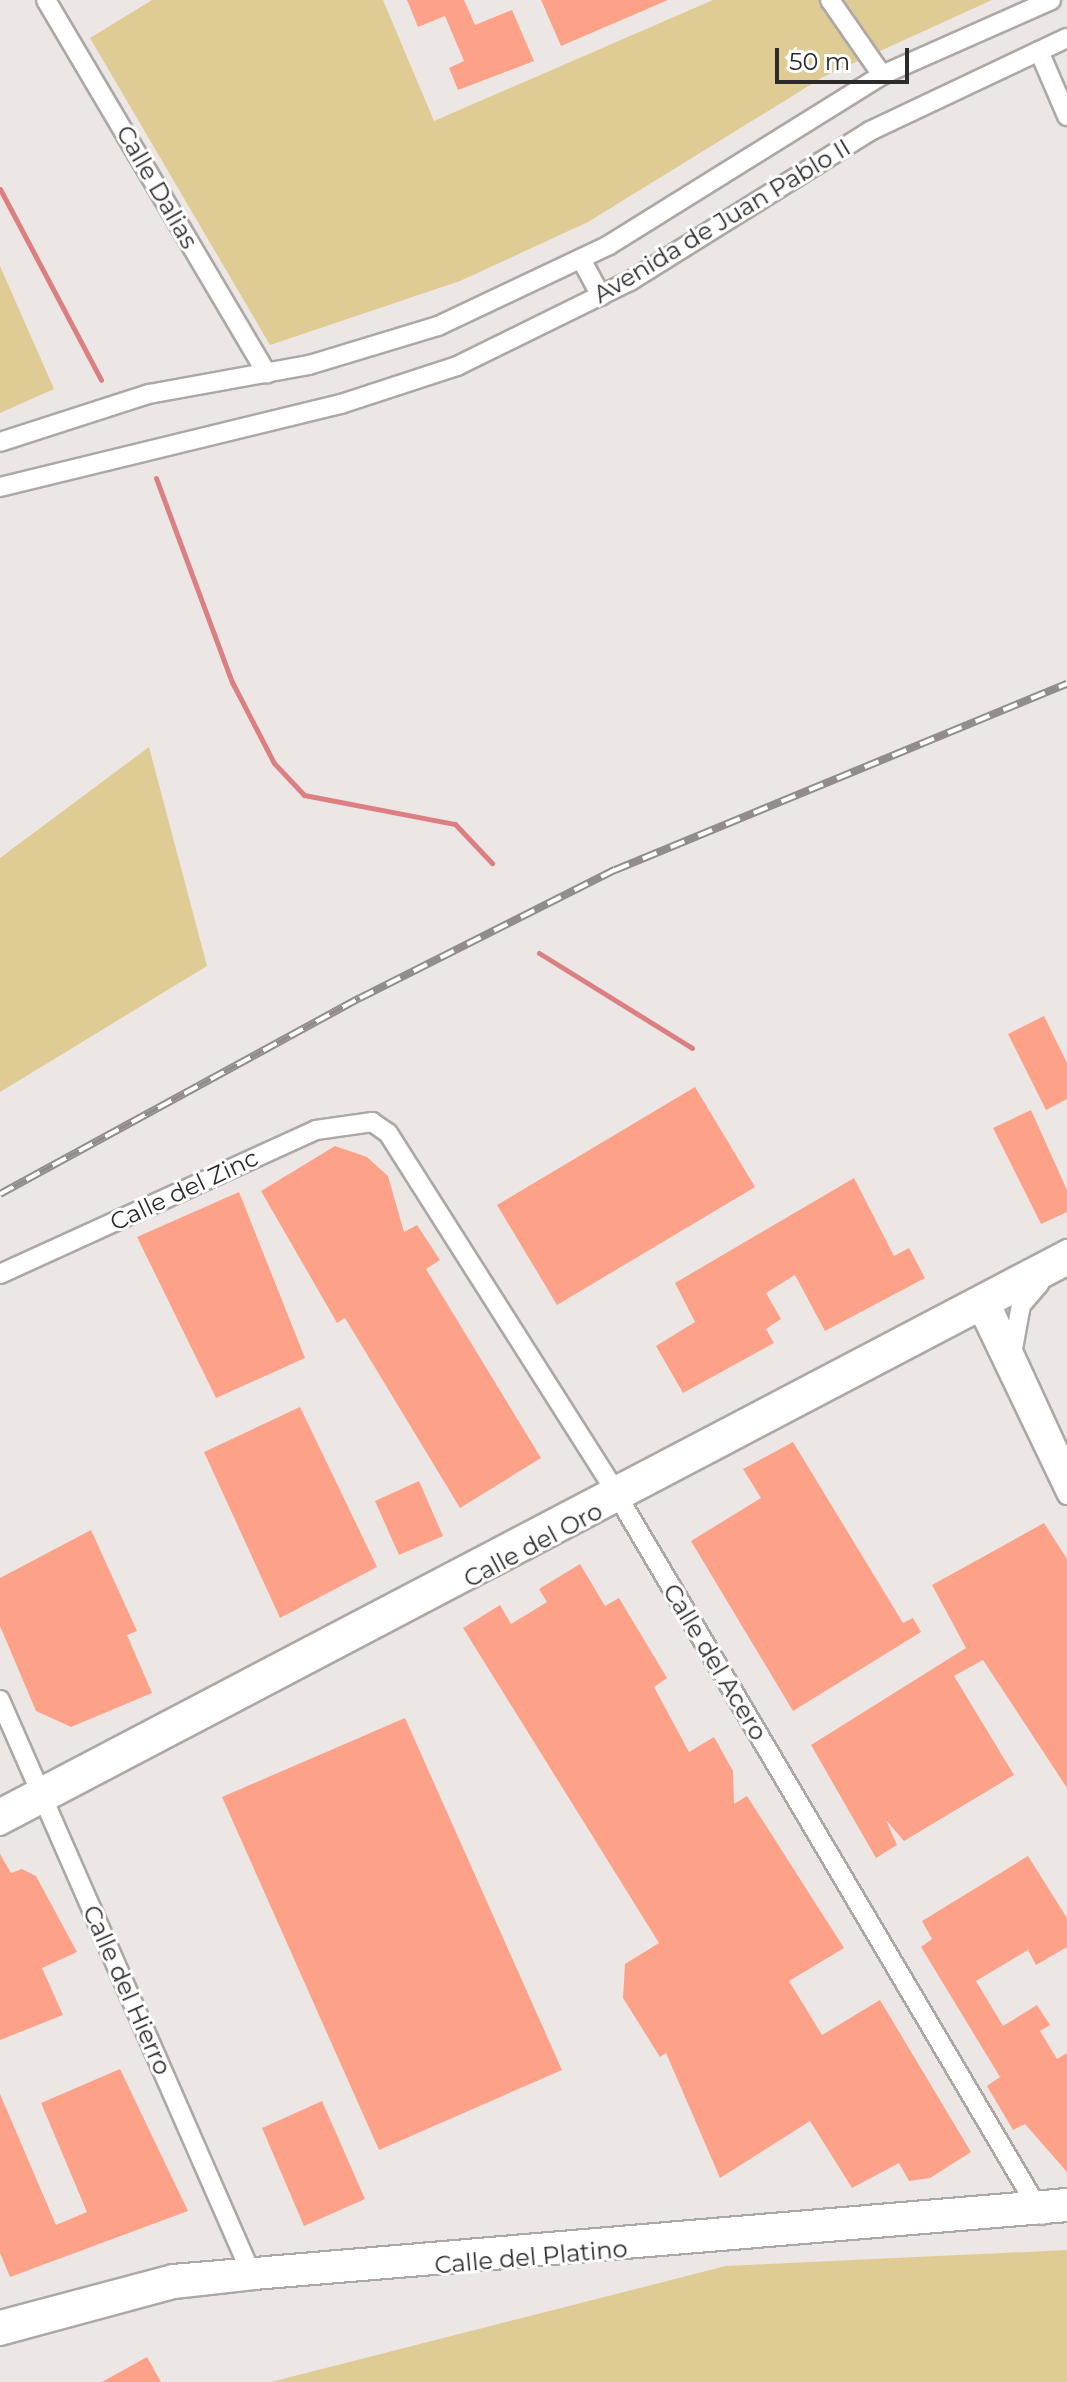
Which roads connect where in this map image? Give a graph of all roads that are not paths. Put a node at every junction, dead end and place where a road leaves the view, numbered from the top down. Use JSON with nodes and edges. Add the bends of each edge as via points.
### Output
{"nodes":[{"id":1,"x":46,"y":0,"type":"edge"},
{"id":2,"x":830,"y":0,"type":"edge"},
{"id":3,"x":1051,"y":0,"type":"edge"},
{"id":4,"x":1067,"y":38,"type":"edge"},
{"id":5,"x":1039,"y":51,"type":"junction"},
{"id":6,"x":882,"y":75,"type":"junction"},
{"id":7,"x":1067,"y":116,"type":"edge"},
{"id":8,"x":581,"y":259,"type":"junction"},
{"id":9,"x":601,"y":296,"type":"junction"},
{"id":10,"x":267,"y":374,"type":"junction"},
{"id":11,"x":0,"y":442,"type":"edge"},
{"id":12,"x":0,"y":487,"type":"edge"},
{"id":13,"x":372,"y":1122,"type":"joint"},
{"id":14,"x":1067,"y":1249,"type":"edge"},
{"id":15,"x":1067,"y":1266,"type":"edge"},
{"id":16,"x":0,"y":1274,"type":"edge"},
{"id":17,"x":1046,"y":1276,"type":"junction"},
{"id":18,"x":981,"y":1299,"type":"junction"},
{"id":19,"x":1013,"y":1349,"type":"junction"},
{"id":20,"x":1067,"y":1468,"type":"edge"},
{"id":21,"x":614,"y":1491,"type":"junction"},
{"id":22,"x":1067,"y":1495,"type":"edge"},
{"id":23,"x":0,"y":1700,"type":"edge"},
{"id":24,"x":42,"y":1795,"type":"junction"},
{"id":25,"x":0,"y":1808,"type":"edge"},
{"id":26,"x":0,"y":1826,"type":"edge"},
{"id":27,"x":1067,"y":2198,"type":"edge"},
{"id":28,"x":1038,"y":2208,"type":"junction"},
{"id":29,"x":1067,"y":2212,"type":"edge"},
{"id":30,"x":251,"y":2272,"type":"junction"},
{"id":31,"x":0,"y":2320,"type":"edge"},
{"id":32,"x":0,"y":2336,"type":"edge"}],
"edges":[{"from":1,"to":10,"type":"street","name":"Calle Dalias"},
{"from":2,"to":6,"type":"street"},
{"from":3,"to":6,"type":"street","name":"Avenida de Juan Pablo II"},
{"from":4,"to":5,"type":"street","name":"Avenida de Juan Pablo II"},
{"from":5,"to":7,"type":"street"},
{"from":5,"to":9,"type":"street","name":"Avenida de Juan Pablo II","via":[[870,131]]},
{"from":6,"to":8,"type":"street","name":"Avenida de Juan Pablo II"},
{"from":8,"to":9,"type":"street"},
{"from":8,"to":10,"type":"street","name":"Avenida de Juan Pablo II","via":[[438,326]]},
{"from":9,"to":12,"type":"street","name":"Avenida de Juan Pablo II","via":[[457,366],[341,404]]},
{"from":10,"to":11,"type":"street","name":"Avenida de Juan Pablo II","via":[[149,394]]},
{"from":13,"to":16,"type":"street","name":"Calle del Zinc","via":[[316,1130]]},
{"from":13,"to":21,"type":"street","name":"Calle del Acero","via":[[403,1149]]},
{"from":14,"to":18,"type":"street","name":"Calle del Oro"},
{"from":15,"to":17,"type":"street","name":"Calle del Oro"},
{"from":17,"to":18,"type":"street","name":"Calle del Oro"},
{"from":17,"to":19,"type":"street","via":[[1021,1305]]},
{"from":18,"to":19,"type":"street"},
{"from":18,"to":21,"type":"street","name":"Calle del Oro"},
{"from":18,"to":22,"type":"street"},
{"from":19,"to":20,"type":"street"},
{"from":21,"to":24,"type":"street","name":"Calle del Oro"},
{"from":21,"to":28,"type":"street","name":"Calle del Acero"},
{"from":23,"to":24,"type":"street","name":"Calle del Hierro"},
{"from":24,"to":25,"type":"street","name":"Calle del Oro"},
{"from":24,"to":26,"type":"street","name":"Calle del Oro"},
{"from":24,"to":30,"type":"street","name":"Calle del Hierro"},
{"from":27,"to":28,"type":"street","name":"Calle del Platino"},
{"from":28,"to":29,"type":"street","name":"Calle del Platino"},
{"from":28,"to":30,"type":"street","name":"Calle del Platino"},
{"from":30,"to":31,"type":"street","name":"Calle del Platino","via":[[173,2274]]},
{"from":30,"to":32,"type":"street","name":"Calle del Platino"}]}
